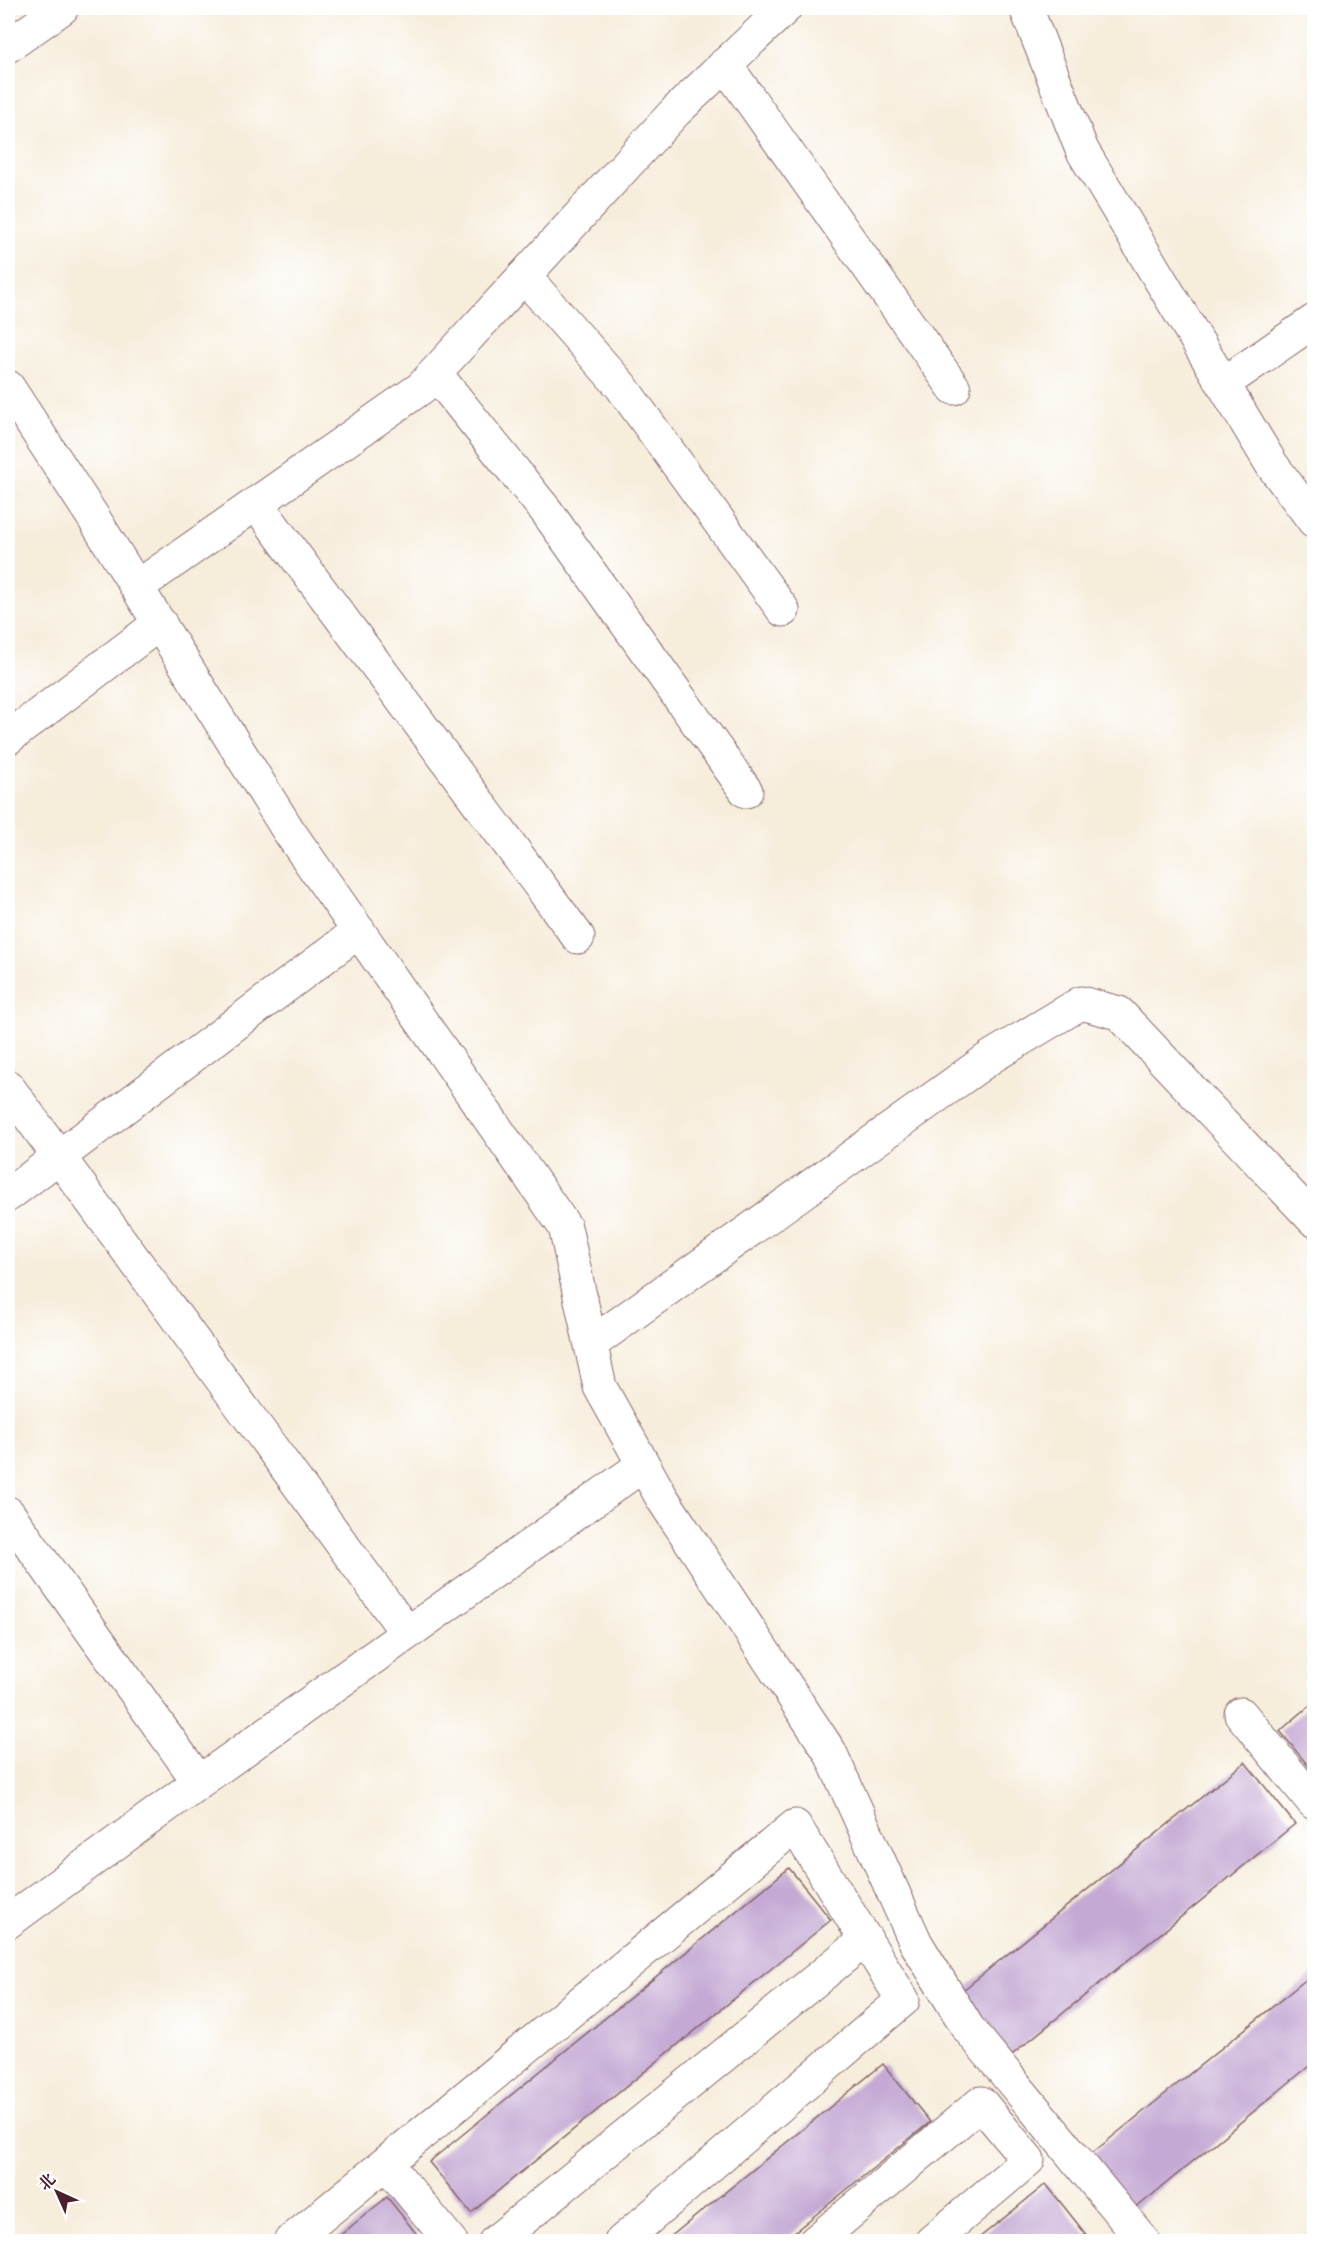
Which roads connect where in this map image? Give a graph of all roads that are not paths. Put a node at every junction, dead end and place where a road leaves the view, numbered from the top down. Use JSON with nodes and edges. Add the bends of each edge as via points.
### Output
{"nodes":[{"id":1,"x":62,"y":8,"type":"edge"},
{"id":2,"x":1026,"y":8,"type":"edge"},
{"id":3,"x":768,"y":13,"type":"edge"},
{"id":4,"x":8,"y":46,"type":"edge"},
{"id":5,"x":725,"y":64,"type":"junction"},
{"id":6,"x":524,"y":276,"type":"junction"},
{"id":7,"x":1314,"y":321,"type":"edge"},
{"id":8,"x":435,"y":372,"type":"junction"},
{"id":9,"x":1223,"y":384,"type":"junction"},
{"id":10,"x":8,"y":387,"type":"edge"},
{"id":11,"x":954,"y":388,"type":"dead end"},
{"id":12,"x":256,"y":503,"type":"junction"},
{"id":13,"x":1314,"y":521,"type":"edge"},
{"id":14,"x":137,"y":587,"type":"junction"},
{"id":15,"x":783,"y":610,"type":"dead end"},
{"id":16,"x":160,"y":623,"type":"junction"},
{"id":17,"x":8,"y":738,"type":"edge"},
{"id":18,"x":746,"y":790,"type":"dead end"},
{"id":19,"x":359,"y":932,"type":"junction"},
{"id":20,"x":578,"y":937,"type":"dead end"},
{"id":21,"x":8,"y":1087,"type":"edge"},
{"id":22,"x":58,"y":1157,"type":"junction"},
{"id":23,"x":8,"y":1195,"type":"edge"},
{"id":24,"x":1314,"y":1220,"type":"edge"},
{"id":25,"x":591,"y":1344,"type":"junction"},
{"id":26,"x":643,"y":1465,"type":"junction"},
{"id":27,"x":8,"y":1513,"type":"edge"},
{"id":28,"x":407,"y":1633,"type":"junction"},
{"id":29,"x":1241,"y":1714,"type":"dead end"},
{"id":30,"x":199,"y":1782,"type":"junction"},
{"id":31,"x":1314,"y":1803,"type":"edge"},
{"id":32,"x":8,"y":1922,"type":"edge"},
{"id":33,"x":866,"y":1939,"type":"junction"},
{"id":34,"x":386,"y":2163,"type":"junction"},
{"id":35,"x":290,"y":2241,"type":"edge"},
{"id":36,"x":451,"y":2241,"type":"edge"},
{"id":37,"x":495,"y":2241,"type":"edge"},
{"id":38,"x":621,"y":2241,"type":"edge"},
{"id":39,"x":815,"y":2241,"type":"edge"},
{"id":40,"x":931,"y":2241,"type":"edge"},
{"id":41,"x":1143,"y":2241,"type":"edge"}],
"edges":[{"from":1,"to":4,"type":"street"},
{"from":2,"to":9,"type":"street","via":[[1082,150]]},
{"from":3,"to":5,"type":"street"},
{"from":5,"to":6,"type":"street","via":[[675,112]]},
{"from":5,"to":11,"type":"street"},
{"from":6,"to":8,"type":"street"},
{"from":6,"to":15,"type":"street","via":[[621,386]]},
{"from":7,"to":9,"type":"street"},
{"from":8,"to":12,"type":"street","via":[[421,388]]},
{"from":8,"to":18,"type":"street","via":[[547,512]]},
{"from":9,"to":13,"type":"street","via":[[1272,465]]},
{"from":10,"to":14,"type":"street"},
{"from":12,"to":14,"type":"street"},
{"from":12,"to":20,"type":"street"},
{"from":14,"to":16,"type":"street"},
{"from":16,"to":17,"type":"street"},
{"from":16,"to":19,"type":"street","via":[[288,830]]},
{"from":19,"to":22,"type":"street"},
{"from":19,"to":25,"type":"street","via":[[565,1227]]},
{"from":21,"to":22,"type":"street"},
{"from":22,"to":23,"type":"street"},
{"from":22,"to":28,"type":"street"},
{"from":24,"to":25,"type":"street","via":[[1119,1013],[1081,1002],[991,1057]]},
{"from":25,"to":26,"type":"street","via":[[600,1387]]},
{"from":26,"to":28,"type":"street"},
{"from":26,"to":41,"type":"street","via":[[830,1752],[916,1943],[968,2028]]},
{"from":27,"to":30,"type":"street"},
{"from":28,"to":30,"type":"street"},
{"from":29,"to":31,"type":"street"},
{"from":30,"to":32,"type":"street"},
{"from":33,"to":34,"type":"street","via":[[795,1826]]},
{"from":33,"to":37,"type":"street"},
{"from":33,"to":38,"type":"street","via":[[903,2000]]},
{"from":34,"to":35,"type":"street"},
{"from":34,"to":36,"type":"street"},
{"from":39,"to":40,"type":"street","via":[[981,2103],[1028,2160]]}]}
